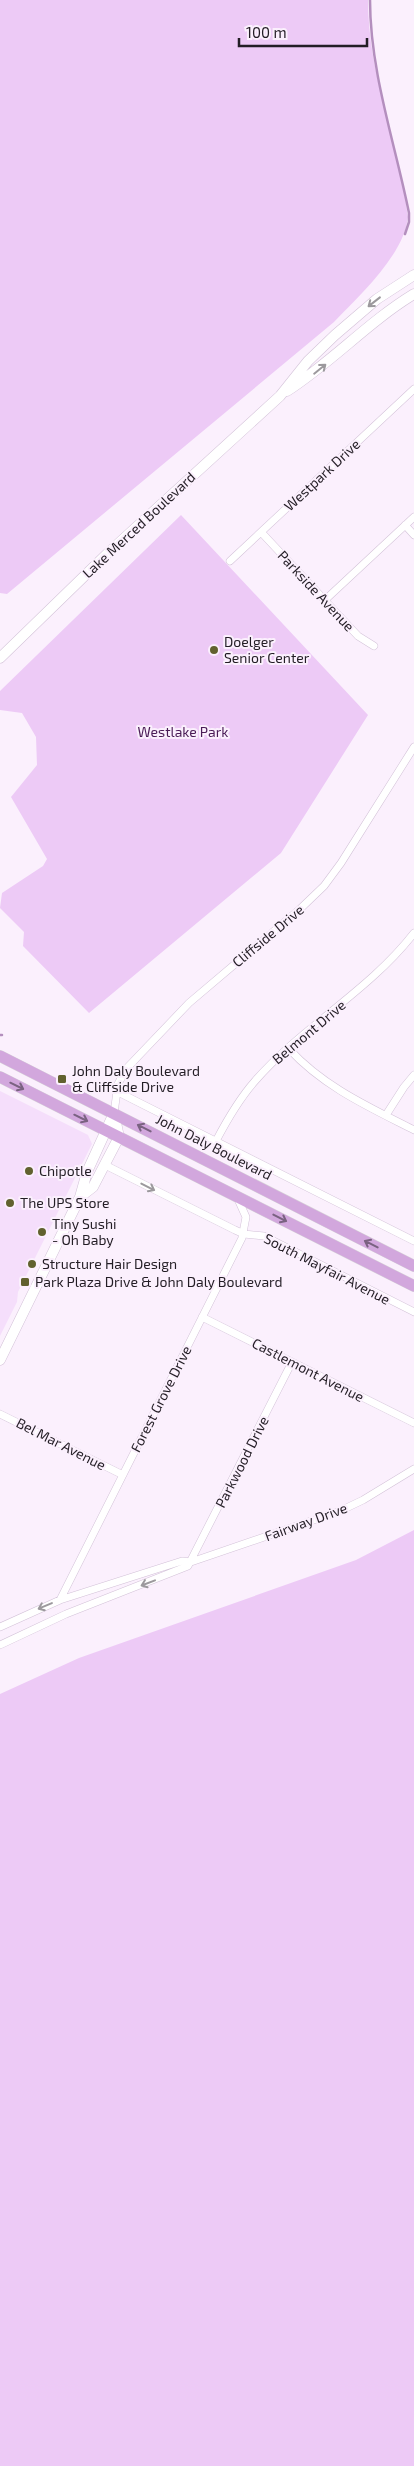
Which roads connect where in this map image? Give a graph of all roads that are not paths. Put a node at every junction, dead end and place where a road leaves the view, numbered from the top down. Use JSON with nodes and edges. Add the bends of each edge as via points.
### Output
{"nodes":[{"id":1,"x":414,"y":275,"type":"edge"},
{"id":2,"x":414,"y":294,"type":"edge"},
{"id":3,"x":414,"y":389,"type":"edge"},
{"id":4,"x":280,"y":396,"type":"junction"},
{"id":5,"x":414,"y":517,"type":"edge"},
{"id":6,"x":406,"y":525,"type":"junction"},
{"id":7,"x":261,"y":532,"type":"junction"},
{"id":8,"x":414,"y":534,"type":"edge"},
{"id":9,"x":230,"y":562,"type":"dead end"},
{"id":10,"x":325,"y":600,"type":"junction"},
{"id":11,"x":374,"y":646,"type":"dead end"},
{"id":12,"x":0,"y":658,"type":"edge"},
{"id":13,"x":414,"y":747,"type":"edge"},
{"id":14,"x":414,"y":933,"type":"edge"},
{"id":15,"x":289,"y":1049,"type":"junction"},
{"id":16,"x":0,"y":1056,"type":"edge"},
{"id":17,"x":414,"y":1075,"type":"edge"},
{"id":18,"x":0,"y":1077,"type":"edge"},
{"id":19,"x":116,"y":1092,"type":"junction"},
{"id":20,"x":114,"y":1113,"type":"junction"},
{"id":21,"x":386,"y":1115,"type":"junction"},
{"id":22,"x":414,"y":1130,"type":"edge"},
{"id":23,"x":107,"y":1131,"type":"junction"},
{"id":24,"x":119,"y":1137,"type":"junction"},
{"id":25,"x":216,"y":1141,"type":"junction"},
{"id":26,"x":104,"y":1165,"type":"junction"},
{"id":27,"x":80,"y":1196,"type":"junction"},
{"id":28,"x":236,"y":1196,"type":"junction"},
{"id":29,"x":244,"y":1234,"type":"junction"},
{"id":30,"x":414,"y":1241,"type":"edge"},
{"id":31,"x":414,"y":1266,"type":"edge"},
{"id":32,"x":414,"y":1286,"type":"edge"},
{"id":33,"x":414,"y":1312,"type":"edge"},
{"id":34,"x":202,"y":1317,"type":"junction"},
{"id":35,"x":0,"y":1360,"type":"edge"},
{"id":36,"x":292,"y":1362,"type":"junction"},
{"id":37,"x":0,"y":1414,"type":"edge"},
{"id":38,"x":414,"y":1423,"type":"edge"},
{"id":39,"x":414,"y":1469,"type":"edge"},
{"id":40,"x":123,"y":1475,"type":"junction"},
{"id":41,"x":191,"y":1562,"type":"junction"},
{"id":42,"x":60,"y":1600,"type":"junction"},
{"id":43,"x":0,"y":1628,"type":"edge"},
{"id":44,"x":0,"y":1645,"type":"edge"}],
"edges":[{"from":1,"to":4,"type":"main road","name":"Lake Merced Boulevard","one_way":true,"via":[[370,304],[335,335],[308,361]]},
{"from":4,"to":2,"type":"main road","name":"Lake Merced Boulevard","one_way":true,"via":[[317,372],[381,316]]},
{"from":3,"to":7,"type":"street","name":"Westpark Drive"},
{"from":4,"to":12,"type":"main road","name":"Lake Merced Boulevard","via":[[101,559]]},
{"from":5,"to":6,"type":"street"},
{"from":6,"to":8,"type":"street"},
{"from":6,"to":10,"type":"street"},
{"from":7,"to":9,"type":"street","name":"Westpark Drive"},
{"from":7,"to":10,"type":"street","name":"Parkside Avenue"},
{"from":10,"to":11,"type":"street","name":"Parkside Avenue","via":[[358,636]]},
{"from":13,"to":19,"type":"street","name":"Cliffside Drive","via":[[324,886],[166,1026],[126,1069]]},
{"from":14,"to":15,"type":"street","name":"Belmont Drive","via":[[368,982]]},
{"from":15,"to":21,"type":"street","via":[[334,1088]]},
{"from":15,"to":25,"type":"street","name":"Belmont Drive","via":[[247,1090]]},
{"from":16,"to":20,"type":"main road","name":"John Daly Boulevard"},
{"from":17,"to":21,"type":"street"},
{"from":18,"to":23,"type":"main road","one_way":true},
{"from":19,"to":20,"type":"street","name":"Cliffside Drive"},
{"from":19,"to":25,"type":"street"},
{"from":20,"to":23,"type":"main road"},
{"from":20,"to":24,"type":"main road"},
{"from":31,"to":20,"type":"main road","name":"John Daly Boulevard","one_way":true},
{"from":21,"to":22,"type":"street"},
{"from":23,"to":24,"type":"main road"},
{"from":23,"to":27,"type":"main road","via":[[86,1172]]},
{"from":24,"to":26,"type":"main road"},
{"from":24,"to":28,"type":"main road"},
{"from":25,"to":30,"type":"street"},
{"from":26,"to":27,"type":"main road","via":[[93,1187]]},
{"from":26,"to":29,"type":"street","name":"South Mayfair Avenue","one_way":true},
{"from":27,"to":35,"type":"main road"},
{"from":28,"to":29,"type":"street","via":[[246,1217]]},
{"from":28,"to":32,"type":"main road","one_way":true},
{"from":29,"to":33,"type":"street","name":"South Mayfair Avenue","via":[[264,1236]]},
{"from":29,"to":34,"type":"street","name":"Forest Grove Drive"},
{"from":34,"to":36,"type":"street","name":"Castlemont Avenue"},
{"from":34,"to":40,"type":"street","name":"Forest Grove Drive"},
{"from":36,"to":38,"type":"street","name":"Castlemont Avenue"},
{"from":36,"to":41,"type":"street","name":"Parkwood Drive"},
{"from":37,"to":40,"type":"street","name":"Bel Mar Avenue"},
{"from":39,"to":41,"type":"street","name":"Fairway Drive","via":[[352,1506]]},
{"from":40,"to":42,"type":"street","name":"Forest Grove Drive"},
{"from":41,"to":42,"type":"street","name":"Fairway Drive","via":[[182,1561]]},
{"from":41,"to":44,"type":"street","name":"Fairway Drive","one_way":true,"via":[[184,1569],[66,1614]]},
{"from":42,"to":43,"type":"street","name":"Fairway Drive","one_way":true}]}
